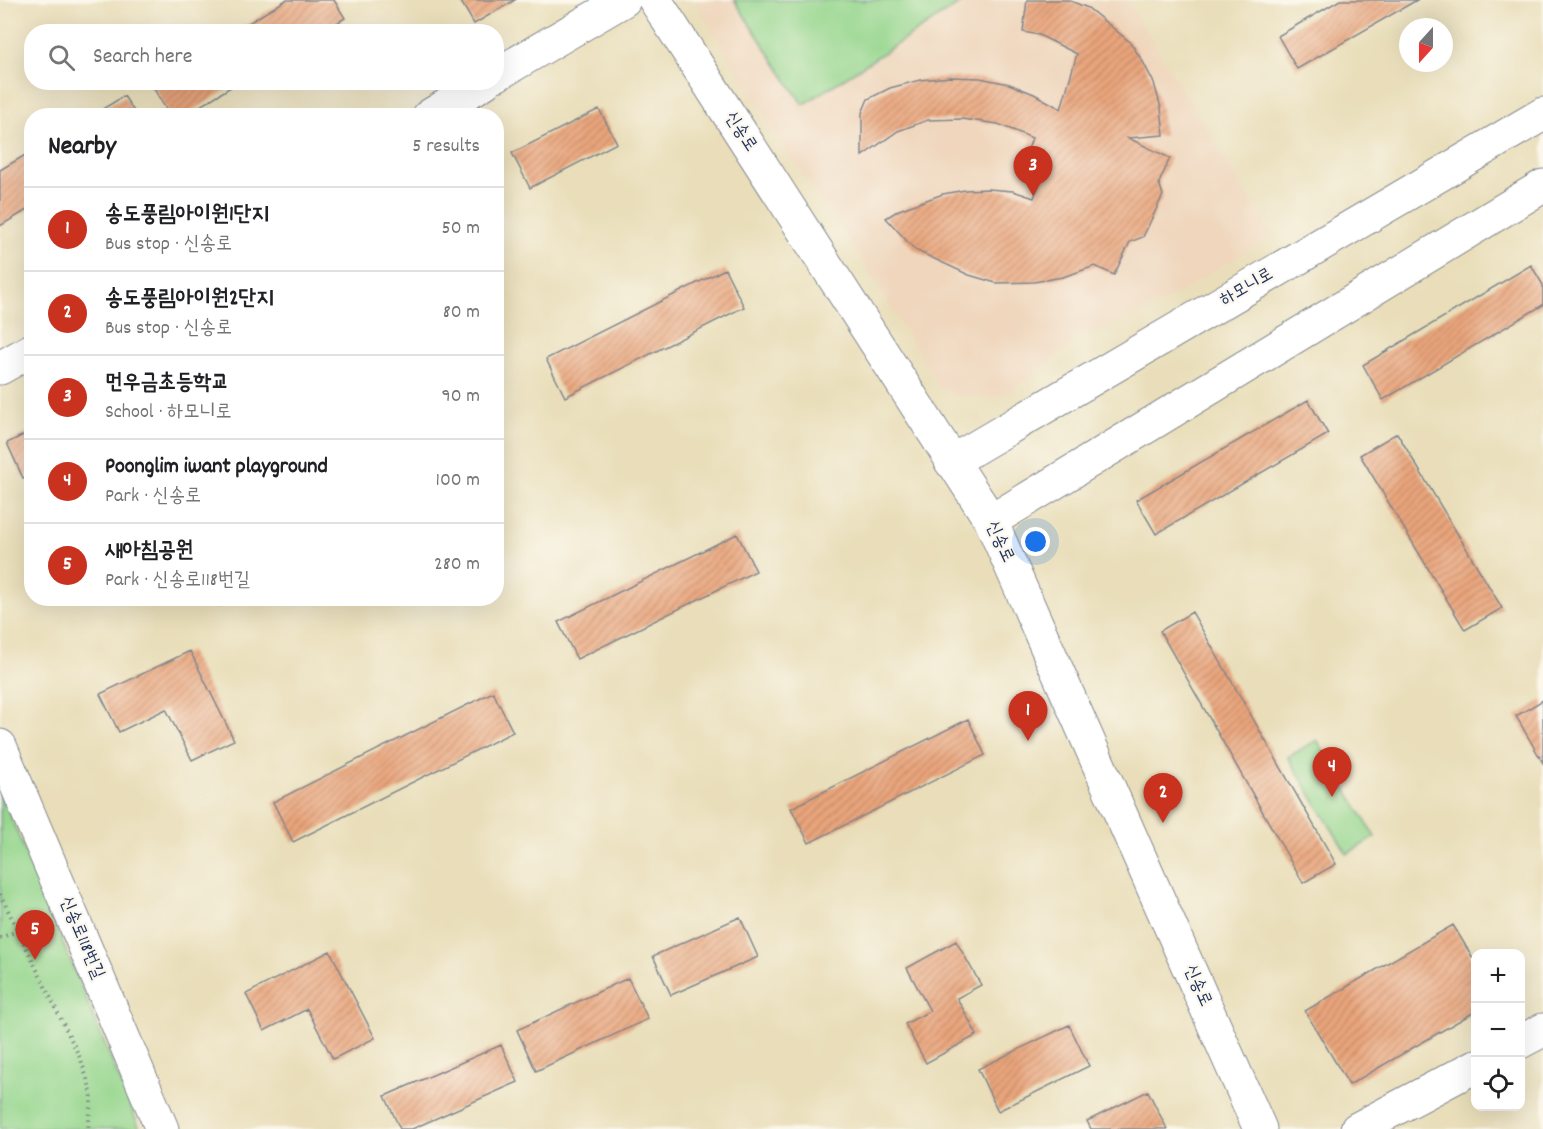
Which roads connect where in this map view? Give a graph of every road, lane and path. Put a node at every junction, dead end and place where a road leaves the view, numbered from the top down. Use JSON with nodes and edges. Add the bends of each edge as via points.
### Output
{"nodes":[{"id":1,"x":624,"y":0,"type":"edge"},
{"id":2,"x":656,"y":0,"type":"edge"},
{"id":3,"x":504,"y":70,"type":"edge"},
{"id":4,"x":471,"y":90,"type":"edge"},
{"id":5,"x":442,"y":108,"type":"edge"},
{"id":6,"x":1543,"y":114,"type":"edge"},
{"id":7,"x":1543,"y":186,"type":"edge"},
{"id":8,"x":24,"y":354,"type":"edge"},
{"id":9,"x":0,"y":368,"type":"edge"},
{"id":10,"x":951,"y":462,"type":"junction"},
{"id":11,"x":991,"y":521,"type":"junction"},
{"id":12,"x":0,"y":746,"type":"edge"},
{"id":13,"x":0,"y":894,"type":"edge"},
{"id":14,"x":19,"y":930,"type":"junction"},
{"id":15,"x":0,"y":938,"type":"edge"},
{"id":16,"x":1543,"y":1030,"type":"edge"},
{"id":17,"x":1525,"y":1040,"type":"edge"},
{"id":18,"x":1471,"y":1069,"type":"edge"},
{"id":19,"x":88,"y":1129,"type":"edge"},
{"id":20,"x":162,"y":1129,"type":"edge"},
{"id":21,"x":1260,"y":1129,"type":"edge"},
{"id":22,"x":1357,"y":1129,"type":"edge"}],
"edges":[{"from":1,"to":3,"type":"street"},
{"from":2,"to":10,"type":"street","name":"신송로"},
{"from":4,"to":5,"type":"street"},
{"from":6,"to":10,"type":"street","name":"하모니로"},
{"from":7,"to":11,"type":"street"},
{"from":8,"to":9,"type":"street"},
{"from":10,"to":11,"type":"street","name":"신송로"},
{"from":11,"to":21,"type":"street","name":"신송로"},
{"from":12,"to":20,"type":"street","name":"신송로118번길"},
{"from":13,"to":14,"type":"path"},
{"from":14,"to":15,"type":"path"},
{"from":14,"to":19,"type":"path","via":[[81,1060],[92,1094]]},
{"from":16,"to":17,"type":"street"},
{"from":18,"to":22,"type":"street"}]}
